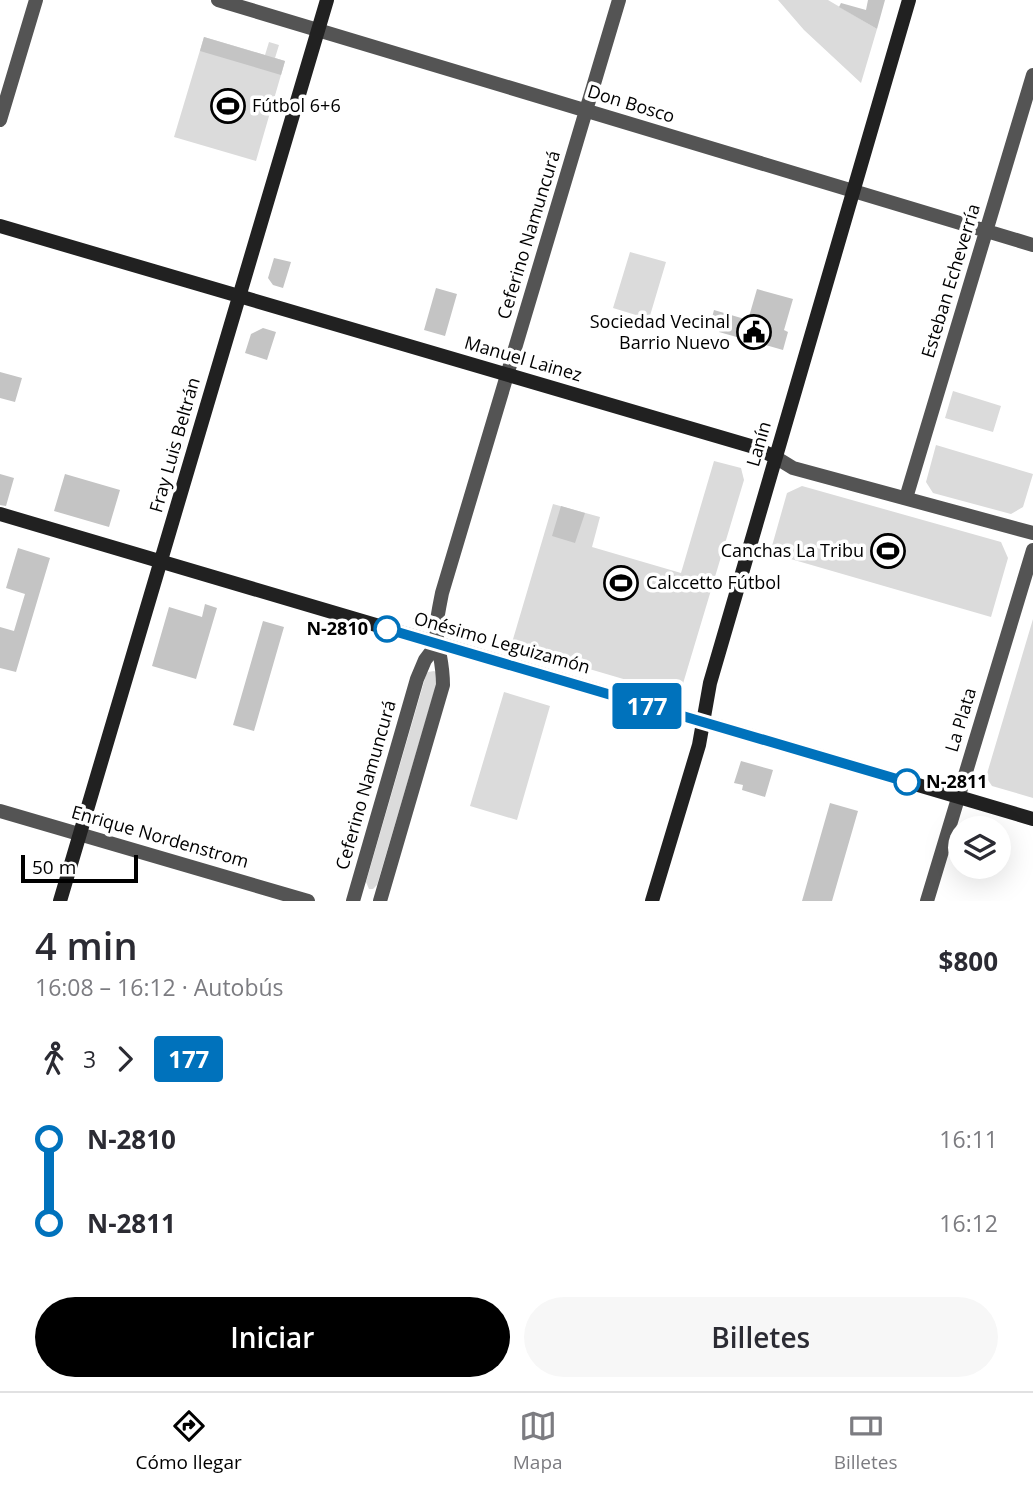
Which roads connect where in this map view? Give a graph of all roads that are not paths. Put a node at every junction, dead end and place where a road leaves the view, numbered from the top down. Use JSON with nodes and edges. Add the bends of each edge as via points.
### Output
{"nodes":[{"id":1,"x":36,"y":0,"type":"edge"},
{"id":2,"x":218,"y":0,"type":"edge"},
{"id":3,"x":327,"y":0,"type":"edge"},
{"id":4,"x":619,"y":0,"type":"edge"},
{"id":5,"x":909,"y":0,"type":"edge"},
{"id":6,"x":318,"y":30,"type":"junction"},
{"id":7,"x":1033,"y":75,"type":"edge"},
{"id":8,"x":586,"y":110,"type":"junction"},
{"id":9,"x":0,"y":120,"type":"edge"},
{"id":10,"x":853,"y":191,"type":"junction"},
{"id":11,"x":0,"y":226,"type":"edge"},
{"id":12,"x":986,"y":230,"type":"junction"},
{"id":13,"x":1033,"y":245,"type":"edge"},
{"id":14,"x":239,"y":296,"type":"junction"},
{"id":15,"x":507,"y":374,"type":"junction"},
{"id":16,"x":775,"y":457,"type":"junction"},
{"id":17,"x":906,"y":498,"type":"junction"},
{"id":18,"x":0,"y":514,"type":"edge"},
{"id":19,"x":1033,"y":533,"type":"edge"},
{"id":20,"x":1033,"y":550,"type":"edge"},
{"id":21,"x":161,"y":562,"type":"junction"},
{"id":22,"x":437,"y":644,"type":"junction"},
{"id":23,"x":703,"y":722,"type":"junction"},
{"id":24,"x":958,"y":797,"type":"junction"},
{"id":25,"x":0,"y":811,"type":"edge"},
{"id":26,"x":1033,"y":819,"type":"edge"},
{"id":27,"x":80,"y":834,"type":"junction"},
{"id":28,"x":60,"y":901,"type":"edge"},
{"id":29,"x":308,"y":901,"type":"edge"},
{"id":30,"x":353,"y":901,"type":"edge"},
{"id":31,"x":380,"y":901,"type":"edge"},
{"id":32,"x":652,"y":901,"type":"edge"},
{"id":33,"x":927,"y":901,"type":"edge"}],
"edges":[{"from":1,"to":9,"type":"street"},
{"from":2,"to":6,"type":"street","name":"Don Bosco"},
{"from":3,"to":6,"type":"street","name":"Fray Luis Beltrán"},
{"from":4,"to":8,"type":"street","name":"Ceferino Namuncurá"},
{"from":5,"to":10,"type":"street","name":"Lanín"},
{"from":6,"to":8,"type":"street","name":"Don Bosco"},
{"from":6,"to":14,"type":"street","name":"Fray Luis Beltrán"},
{"from":7,"to":12,"type":"street","name":"Esteban Echeverría"},
{"from":8,"to":10,"type":"street","name":"Don Bosco"},
{"from":8,"to":15,"type":"street","name":"Ceferino Namuncurá"},
{"from":10,"to":12,"type":"street","name":"Don Bosco"},
{"from":10,"to":16,"type":"street","name":"Lanín"},
{"from":11,"to":14,"type":"street","name":"Manuel Lainez"},
{"from":12,"to":13,"type":"street","name":"Don Bosco"},
{"from":12,"to":17,"type":"street","name":"Esteban Echeverría"},
{"from":14,"to":15,"type":"street","name":"Manuel Lainez"},
{"from":14,"to":21,"type":"street","name":"Fray Luis Beltrán"},
{"from":15,"to":16,"type":"street","name":"Manuel Lainez"},
{"from":15,"to":22,"type":"street","name":"Ceferino Namuncurá","via":[[442,593]]},
{"from":16,"to":17,"type":"street","name":"Manuel Lainez","via":[[793,468]]},
{"from":16,"to":23,"type":"street","name":"Lanín"},
{"from":17,"to":19,"type":"street","name":"Manuel Lainez"},
{"from":18,"to":21,"type":"street","name":"Onésimo Leguizamón"},
{"from":20,"to":24,"type":"street","name":"La Plata"},
{"from":21,"to":22,"type":"street","name":"Onésimo Leguizamón"},
{"from":21,"to":27,"type":"street","name":"Fray Luis Beltrán"},
{"from":22,"to":23,"type":"street","name":"Onésimo Leguizamón"},
{"from":22,"to":30,"type":"street","name":"Ceferino Namuncurá","via":[[416,679]]},
{"from":22,"to":31,"type":"street","name":"Ceferino Namuncurá","via":[[443,685]]},
{"from":23,"to":24,"type":"street","name":"Onésimo Leguizamón"},
{"from":23,"to":32,"type":"street","name":"Lanín"},
{"from":24,"to":26,"type":"street","name":"Onésimo Leguizamón"},
{"from":24,"to":33,"type":"street","name":"La Plata"},
{"from":25,"to":27,"type":"street","name":"Enrique Nordenstrom"},
{"from":27,"to":28,"type":"street","name":"Fray Luis Beltrán"},
{"from":27,"to":29,"type":"street","name":"Enrique Nordenstrom"}]}
